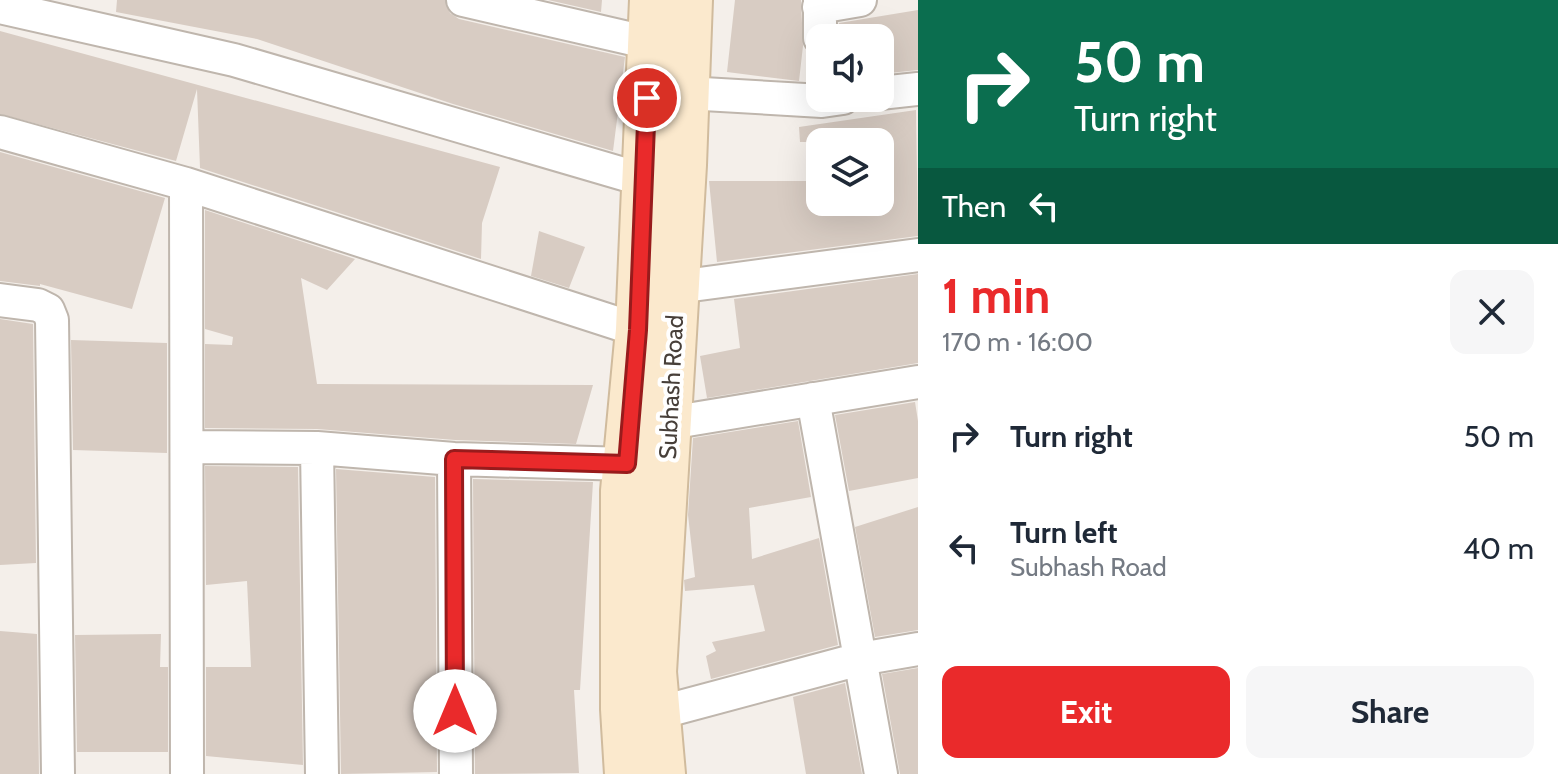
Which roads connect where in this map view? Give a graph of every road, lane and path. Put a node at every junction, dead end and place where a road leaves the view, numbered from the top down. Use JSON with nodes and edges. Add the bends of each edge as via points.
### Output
{"nodes":[{"id":1,"x":463,"y":0,"type":"edge"},
{"id":2,"x":652,"y":0,"type":"edge"},
{"id":3,"x":690,"y":0,"type":"edge"},
{"id":4,"x":860,"y":0,"type":"edge"},
{"id":5,"x":0,"y":7,"type":"edge"},
{"id":6,"x":820,"y":15,"type":"edge"},
{"id":7,"x":650,"y":43,"type":"junction"},
{"id":8,"x":918,"y":89,"type":"edge"},
{"id":9,"x":894,"y":92,"type":"edge"},
{"id":10,"x":686,"y":93,"type":"junction"},
{"id":11,"x":806,"y":98,"type":"edge"},
{"id":12,"x":0,"y":132,"type":"edge"},
{"id":13,"x":644,"y":180,"type":"junction"},
{"id":14,"x":186,"y":184,"type":"junction"},
{"id":15,"x":918,"y":255,"type":"edge"},
{"id":16,"x":677,"y":287,"type":"junction"},
{"id":17,"x":0,"y":300,"type":"edge"},
{"id":18,"x":638,"y":330,"type":"junction"},
{"id":19,"x":918,"y":382,"type":"edge"},
{"id":20,"x":813,"y":399,"type":"junction"},
{"id":21,"x":669,"y":423,"type":"junction"},
{"id":22,"x":187,"y":447,"type":"junction"},
{"id":23,"x":317,"y":448,"type":"junction"},
{"id":24,"x":454,"y":459,"type":"junction"},
{"id":25,"x":627,"y":464,"type":"junction"},
{"id":26,"x":918,"y":649,"type":"edge"},
{"id":27,"x":860,"y":659,"type":"junction"},
{"id":28,"x":658,"y":713,"type":"junction"},
{"id":29,"x":58,"y":774,"type":"edge"},
{"id":30,"x":187,"y":774,"type":"edge"},
{"id":31,"x":322,"y":774,"type":"edge"},
{"id":32,"x":456,"y":774,"type":"edge"},
{"id":33,"x":627,"y":774,"type":"edge"},
{"id":34,"x":663,"y":774,"type":"edge"},
{"id":35,"x":881,"y":774,"type":"edge"}],
"edges":[{"from":1,"to":7,"type":"street"},
{"from":2,"to":7,"type":"street","name":"Subhash Road"},
{"from":3,"to":10,"type":"street","name":"Subhash Road"},
{"from":4,"to":6,"type":"street"},
{"from":5,"to":13,"type":"street","via":[[234,60]]},
{"from":7,"to":13,"type":"street","name":"Subhash Road"},
{"from":8,"to":9,"type":"street"},
{"from":10,"to":11,"type":"street"},
{"from":10,"to":16,"type":"street","name":"Subhash Road"},
{"from":12,"to":14,"type":"street"},
{"from":13,"to":18,"type":"street","name":"Subhash Road"},
{"from":14,"to":18,"type":"street"},
{"from":14,"to":22,"type":"street"},
{"from":15,"to":16,"type":"street"},
{"from":16,"to":21,"type":"street","name":"Subhash Road"},
{"from":17,"to":29,"type":"street","via":[[38,305],[52,320]]},
{"from":18,"to":25,"type":"street","name":"Subhash Road"},
{"from":19,"to":20,"type":"street"},
{"from":20,"to":21,"type":"street"},
{"from":20,"to":27,"type":"street"},
{"from":21,"to":28,"type":"street","name":"Subhash Road","via":[[654,672]]},
{"from":22,"to":23,"type":"street"},
{"from":22,"to":30,"type":"street"},
{"from":23,"to":24,"type":"street"},
{"from":23,"to":31,"type":"street"},
{"from":24,"to":25,"type":"street"},
{"from":24,"to":32,"type":"street"},
{"from":25,"to":33,"type":"street","name":"Subhash Road"},
{"from":26,"to":27,"type":"street"},
{"from":27,"to":28,"type":"street"},
{"from":27,"to":35,"type":"street"},
{"from":28,"to":34,"type":"street","name":"Subhash Road"}]}
